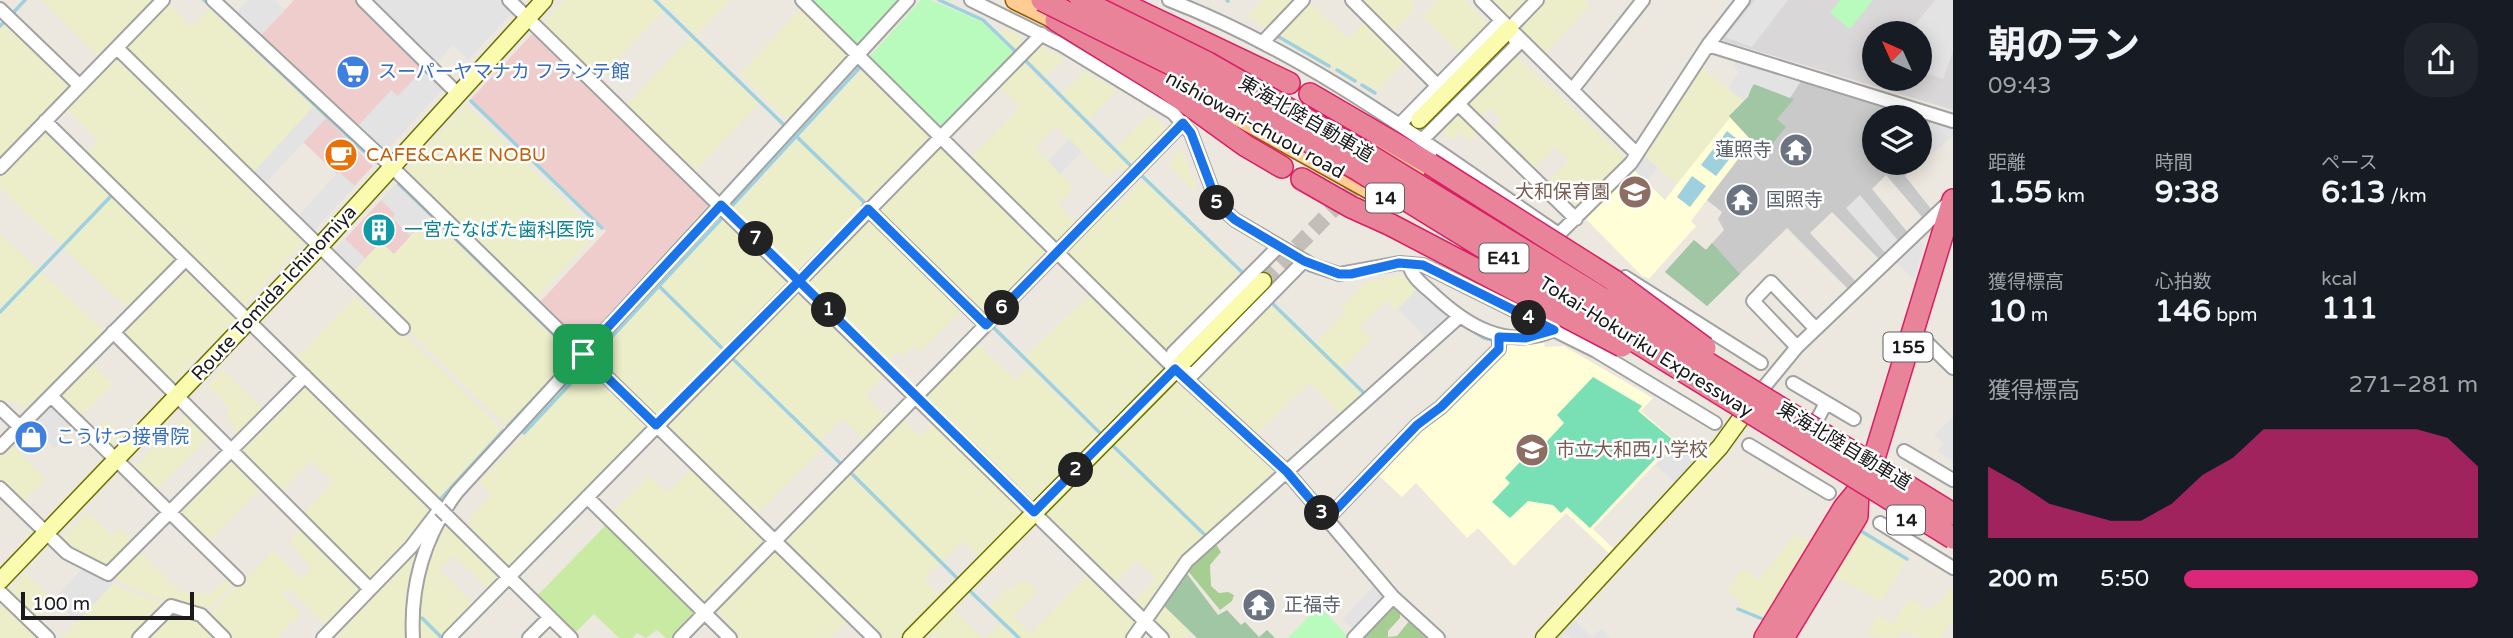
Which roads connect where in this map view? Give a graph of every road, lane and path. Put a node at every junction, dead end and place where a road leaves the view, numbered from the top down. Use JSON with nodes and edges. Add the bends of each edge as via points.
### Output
{"nodes":[{"id":1,"x":163,"y":0,"type":"edge"},
{"id":2,"x":213,"y":0,"type":"edge"},
{"id":3,"x":363,"y":0,"type":"edge"},
{"id":4,"x":509,"y":0,"type":"edge"},
{"id":5,"x":544,"y":0,"type":"edge"},
{"id":6,"x":802,"y":0,"type":"edge"},
{"id":7,"x":908,"y":0,"type":"edge"},
{"id":8,"x":971,"y":0,"type":"edge"},
{"id":9,"x":1015,"y":0,"type":"edge"},
{"id":10,"x":1042,"y":0,"type":"edge"},
{"id":11,"x":1081,"y":0,"type":"edge"},
{"id":12,"x":1107,"y":0,"type":"edge"},
{"id":13,"x":1115,"y":0,"type":"edge"},
{"id":14,"x":1169,"y":0,"type":"edge"},
{"id":15,"x":1303,"y":0,"type":"edge"},
{"id":16,"x":1352,"y":0,"type":"edge"},
{"id":17,"x":1480,"y":0,"type":"edge"},
{"id":18,"x":1537,"y":0,"type":"edge"},
{"id":19,"x":1643,"y":0,"type":"edge"},
{"id":20,"x":1743,"y":0,"type":"edge"},
{"id":21,"x":0,"y":9,"type":"edge"},
{"id":22,"x":527,"y":18,"type":"junction"},
{"id":23,"x":1049,"y":27,"type":"junction"},
{"id":24,"x":1510,"y":29,"type":"junction"},
{"id":25,"x":1263,"y":42,"type":"junction"},
{"id":26,"x":1708,"y":45,"type":"junction"},
{"id":27,"x":117,"y":48,"type":"junction"},
{"id":28,"x":856,"y":55,"type":"junction"},
{"id":29,"x":1289,"y":83,"type":"dead end"},
{"id":30,"x":79,"y":85,"type":"junction"},
{"id":31,"x":1437,"y":85,"type":"junction"},
{"id":32,"x":1572,"y":90,"type":"junction"},
{"id":33,"x":458,"y":94,"type":"junction"},
{"id":34,"x":1310,"y":94,"type":"dead end"},
{"id":35,"x":1458,"y":104,"type":"junction"},
{"id":36,"x":1419,"y":120,"type":"dead end"},
{"id":37,"x":45,"y":121,"type":"junction"},
{"id":38,"x":1953,"y":121,"type":"edge"},
{"id":39,"x":1183,"y":123,"type":"junction"},
{"id":40,"x":1399,"y":124,"type":"junction"},
{"id":41,"x":940,"y":135,"type":"junction"},
{"id":42,"x":1423,"y":139,"type":"junction"},
{"id":43,"x":1637,"y":154,"type":"junction"},
{"id":44,"x":392,"y":167,"type":"junction"},
{"id":45,"x":1282,"y":167,"type":"dead end"},
{"id":46,"x":0,"y":168,"type":"edge"},
{"id":47,"x":1302,"y":179,"type":"dead end"},
{"id":48,"x":1953,"y":199,"type":"edge"},
{"id":49,"x":721,"y":205,"type":"junction"},
{"id":50,"x":868,"y":209,"type":"junction"},
{"id":51,"x":1576,"y":219,"type":"junction"},
{"id":52,"x":1948,"y":232,"type":"edge"},
{"id":53,"x":1559,"y":234,"type":"junction"},
{"id":54,"x":320,"y":246,"type":"junction"},
{"id":55,"x":1279,"y":246,"type":"junction"},
{"id":56,"x":1058,"y":251,"type":"junction"},
{"id":57,"x":185,"y":260,"type":"junction"},
{"id":58,"x":1304,"y":261,"type":"junction"},
{"id":59,"x":1409,"y":264,"type":"junction"},
{"id":60,"x":799,"y":281,"type":"junction"},
{"id":61,"x":1263,"y":281,"type":"tunnel mouth"},
{"id":62,"x":1665,"y":304,"type":"junction"},
{"id":63,"x":1459,"y":317,"type":"junction"},
{"id":64,"x":1656,"y":320,"type":"junction"},
{"id":65,"x":247,"y":322,"type":"junction"},
{"id":66,"x":986,"y":325,"type":"junction"},
{"id":67,"x":403,"y":328,"type":"dead end"},
{"id":68,"x":1816,"y":329,"type":"junction"},
{"id":69,"x":1913,"y":329,"type":"junction"},
{"id":70,"x":1554,"y":330,"type":"junction"},
{"id":71,"x":113,"y":332,"type":"junction"},
{"id":72,"x":1499,"y":337,"type":"junction"},
{"id":73,"x":1797,"y":347,"type":"junction"},
{"id":74,"x":583,"y":354,"type":"junction"},
{"id":75,"x":1761,"y":363,"type":"dead end"},
{"id":76,"x":1953,"y":368,"type":"edge"},
{"id":77,"x":1175,"y":369,"type":"junction"},
{"id":78,"x":304,"y":376,"type":"junction"},
{"id":79,"x":1658,"y":377,"type":"junction"},
{"id":80,"x":1793,"y":383,"type":"dead end"},
{"id":81,"x":1763,"y":387,"type":"junction"},
{"id":82,"x":51,"y":396,"type":"junction"},
{"id":83,"x":916,"y":396,"type":"junction"},
{"id":84,"x":176,"y":397,"type":"junction"},
{"id":85,"x":1826,"y":402,"type":"junction"},
{"id":86,"x":0,"y":408,"type":"edge"},
{"id":87,"x":1740,"y":412,"type":"junction"},
{"id":88,"x":1854,"y":419,"type":"dead end"},
{"id":89,"x":1817,"y":420,"type":"junction"},
{"id":90,"x":1715,"y":423,"type":"dead end"},
{"id":91,"x":656,"y":425,"type":"junction"},
{"id":92,"x":20,"y":427,"type":"junction"},
{"id":93,"x":1749,"y":445,"type":"dead end"},
{"id":94,"x":0,"y":447,"type":"edge"},
{"id":95,"x":231,"y":451,"type":"junction"},
{"id":96,"x":1904,"y":451,"type":"dead end"},
{"id":97,"x":117,"y":458,"type":"junction"},
{"id":98,"x":1880,"y":463,"type":"junction"},
{"id":99,"x":1801,"y":466,"type":"junction"},
{"id":100,"x":1287,"y":472,"type":"junction"},
{"id":101,"x":1953,"y":480,"type":"edge"},
{"id":102,"x":0,"y":488,"type":"edge"},
{"id":103,"x":1858,"y":491,"type":"junction"},
{"id":104,"x":1829,"y":493,"type":"dead end"},
{"id":105,"x":587,"y":497,"type":"junction"},
{"id":106,"x":1953,"y":503,"type":"edge"},
{"id":107,"x":170,"y":511,"type":"junction"},
{"id":108,"x":444,"y":512,"type":"junction"},
{"id":109,"x":1034,"y":512,"type":"junction"},
{"id":110,"x":1953,"y":513,"type":"edge"},
{"id":111,"x":1327,"y":519,"type":"junction"},
{"id":112,"x":1880,"y":523,"type":"dead end"},
{"id":113,"x":46,"y":533,"type":"junction"},
{"id":114,"x":1953,"y":538,"type":"edge"},
{"id":115,"x":775,"y":541,"type":"junction"},
{"id":116,"x":1953,"y":549,"type":"edge"},
{"id":117,"x":1953,"y":568,"type":"edge"},
{"id":118,"x":510,"y":577,"type":"junction"},
{"id":119,"x":238,"y":579,"type":"dead end"},
{"id":120,"x":0,"y":581,"type":"edge"},
{"id":121,"x":370,"y":589,"type":"junction"},
{"id":122,"x":0,"y":592,"type":"edge"},
{"id":123,"x":1393,"y":597,"type":"junction"},
{"id":124,"x":704,"y":613,"type":"junction"},
{"id":125,"x":550,"y":617,"type":"junction"},
{"id":126,"x":1146,"y":621,"type":"junction"},
{"id":127,"x":328,"y":636,"type":"edge"},
{"id":128,"x":48,"y":638,"type":"edge"},
{"id":129,"x":139,"y":638,"type":"edge"},
{"id":130,"x":223,"y":638,"type":"edge"},
{"id":131,"x":412,"y":638,"type":"edge"},
{"id":132,"x":449,"y":638,"type":"edge"},
{"id":133,"x":529,"y":638,"type":"edge"},
{"id":134,"x":571,"y":638,"type":"edge"},
{"id":135,"x":680,"y":638,"type":"edge"},
{"id":136,"x":730,"y":638,"type":"edge"},
{"id":137,"x":874,"y":638,"type":"edge"},
{"id":138,"x":911,"y":638,"type":"edge"},
{"id":139,"x":1132,"y":638,"type":"edge"},
{"id":140,"x":1162,"y":638,"type":"edge"},
{"id":141,"x":1354,"y":638,"type":"edge"},
{"id":142,"x":1438,"y":638,"type":"edge"},
{"id":143,"x":1544,"y":638,"type":"edge"},
{"id":144,"x":1765,"y":638,"type":"edge"},
{"id":145,"x":1783,"y":638,"type":"edge"}],
"edges":[{"from":1,"to":27,"type":"street"},
{"from":2,"to":44,"type":"street"},
{"from":3,"to":33,"type":"street"},
{"from":4,"to":22,"type":"street"},
{"from":5,"to":22,"type":"main road","name":"Route Tomida-Ichinomiya"},
{"from":6,"to":28,"type":"street"},
{"from":7,"to":28,"type":"street"},
{"from":8,"to":23,"type":"street"},
{"from":9,"to":23,"type":"main road","name":"nishiowari-chuou road","number":"14"},
{"from":10,"to":87,"type":"highway","name":"Tokai-Hokuriku Expressway","number":"E41","bridge":true,"via":[[1199,78],[1336,157]]},
{"from":11,"to":98,"type":"highway","name":"東海北陸自動車道","number":"E41","bridge":true,"via":[[1209,63],[1358,148]]},
{"from":12,"to":64,"type":"main road","name":"nishiowari-chuou road","number":"14","via":[[1404,164]]},
{"from":13,"to":29,"type":"highway"},
{"from":14,"to":25,"type":"street"},
{"from":15,"to":25,"type":"street"},
{"from":16,"to":31,"type":"street"},
{"from":17,"to":24,"type":"street"},
{"from":18,"to":24,"type":"street"},
{"from":19,"to":32,"type":"street"},
{"from":20,"to":26,"type":"street"},
{"from":21,"to":30,"type":"street"},
{"from":22,"to":33,"type":"main road","name":"Route Tomida-Ichinomiya"},
{"from":22,"to":49,"type":"street"},
{"from":23,"to":39,"type":"street"},
{"from":23,"to":41,"type":"street"},
{"from":23,"to":45,"type":"highway","via":[[1163,86]]},
{"from":23,"to":79,"type":"main road","name":"nishiowari-chuou road","number":"14","via":[[1288,142],[1460,242]]},
{"from":24,"to":31,"type":"street","via":[[1498,24]]},
{"from":24,"to":32,"type":"street"},
{"from":24,"to":35,"type":"street","via":[[1517,45]]},
{"from":24,"to":36,"type":"main road"},
{"from":25,"to":40,"type":"street"},
{"from":26,"to":38,"type":"street"},
{"from":26,"to":43,"type":"street"},
{"from":27,"to":30,"type":"street"},
{"from":27,"to":54,"type":"street"},
{"from":28,"to":41,"type":"street"},
{"from":28,"to":49,"type":"street"},
{"from":30,"to":37,"type":"street"},
{"from":31,"to":40,"type":"street"},
{"from":32,"to":43,"type":"street"},
{"from":33,"to":44,"type":"main road","name":"Route Tomida-Ichinomiya"},
{"from":34,"to":98,"type":"highway","bridge":true,"via":[[1613,280],[1766,393]]},
{"from":35,"to":42,"type":"street"},
{"from":35,"to":51,"type":"street"},
{"from":37,"to":46,"type":"street"},
{"from":37,"to":57,"type":"street"},
{"from":39,"to":55,"type":"street","via":[[1218,205]]},
{"from":39,"to":56,"type":"street"},
{"from":40,"to":42,"type":"street"},
{"from":41,"to":50,"type":"street"},
{"from":41,"to":56,"type":"street"},
{"from":42,"to":53,"type":"street"},
{"from":43,"to":51,"type":"street"},
{"from":44,"to":54,"type":"main road","name":"Route Tomida-Ichinomiya"},
{"from":44,"to":74,"type":"street"},
{"from":47,"to":87,"type":"highway","bridge":true},
{"from":48,"to":52,"type":"highway","number":"155"},
{"from":48,"to":68,"type":"street"},
{"from":49,"to":60,"type":"street"},
{"from":49,"to":74,"type":"street"},
{"from":50,"to":60,"type":"street"},
{"from":50,"to":66,"type":"street"},
{"from":51,"to":53,"type":"street"},
{"from":52,"to":69,"type":"highway","number":"155"},
{"from":53,"to":62,"type":"street"},
{"from":54,"to":65,"type":"main road","name":"Route Tomida-Ichinomiya"},
{"from":54,"to":67,"type":"street"},
{"from":55,"to":58,"type":"street"},
{"from":55,"to":77,"type":"street","via":[[1173,353]]},
{"from":56,"to":66,"type":"street"},
{"from":56,"to":77,"type":"street"},
{"from":57,"to":65,"type":"street"},
{"from":57,"to":71,"type":"street"},
{"from":58,"to":59,"type":"street","via":[[1339,274]]},
{"from":58,"to":77,"type":"street","via":[[1193,374]]},
{"from":59,"to":63,"type":"street","via":[[1421,283]]},
{"from":59,"to":70,"type":"street","via":[[1432,269]]},
{"from":60,"to":83,"type":"street"},
{"from":60,"to":91,"type":"street"},
{"from":61,"to":77,"type":"main road"},
{"from":62,"to":64,"type":"street"},
{"from":62,"to":75,"type":"street"},
{"from":63,"to":72,"type":"street"},
{"from":63,"to":100,"type":"street"},
{"from":64,"to":81,"type":"main road","name":"nishiowari-chuou road","number":"14"},
{"from":65,"to":78,"type":"street"},
{"from":65,"to":84,"type":"main road","name":"Route Tomida-Ichinomiya"},
{"from":66,"to":83,"type":"street"},
{"from":68,"to":73,"type":"street"},
{"from":68,"to":73,"type":"street","via":[[1772,282],[1753,301]]},
{"from":69,"to":76,"type":"street"},
{"from":69,"to":98,"type":"highway","number":"155"},
{"from":70,"to":72,"type":"street","via":[[1526,338]]},
{"from":70,"to":79,"type":"street"},
{"from":71,"to":82,"type":"street"},
{"from":71,"to":84,"type":"street"},
{"from":72,"to":111,"type":"street","via":[[1499,349],[1417,425]]},
{"from":73,"to":81,"type":"street"},
{"from":74,"to":91,"type":"street"},
{"from":74,"to":131,"type":"street","via":[[445,509],[425,548],[414,590]]},
{"from":77,"to":100,"type":"street"},
{"from":77,"to":109,"type":"main road"},
{"from":78,"to":95,"type":"street"},
{"from":78,"to":108,"type":"street"},
{"from":79,"to":87,"type":"main road","name":"nishiowari-chuou road","number":"14"},
{"from":79,"to":90,"type":"street"},
{"from":80,"to":85,"type":"street"},
{"from":81,"to":87,"type":"street"},
{"from":81,"to":89,"type":"main road","name":"nishiowari-chuou road","number":"14"},
{"from":82,"to":92,"type":"street"},
{"from":82,"to":97,"type":"street"},
{"from":83,"to":109,"type":"street"},
{"from":83,"to":115,"type":"street"},
{"from":84,"to":95,"type":"street"},
{"from":84,"to":97,"type":"main road","name":"Route Tomida-Ichinomiya"},
{"from":85,"to":88,"type":"street"},
{"from":85,"to":89,"type":"street"},
{"from":86,"to":92,"type":"street"},
{"from":87,"to":99,"type":"main road","name":"nishiowari-chuou road","number":"14"},
{"from":87,"to":114,"type":"highway","name":"Tokai-Hokuriku Expressway","number":"E41","bridge":true},
{"from":87,"to":143,"type":"main road","via":[[1720,446]]},
{"from":89,"to":98,"type":"main road","name":"nishiowari-chuou road","number":"14"},
{"from":91,"to":105,"type":"street"},
{"from":91,"to":115,"type":"street"},
{"from":92,"to":94,"type":"street"},
{"from":93,"to":99,"type":"street"},
{"from":95,"to":107,"type":"street"},
{"from":95,"to":121,"type":"street"},
{"from":96,"to":101,"type":"street"},
{"from":97,"to":107,"type":"street"},
{"from":97,"to":113,"type":"main road","name":"Route Tomida-Ichinomiya"},
{"from":98,"to":103,"type":"highway","number":"155"},
{"from":98,"to":106,"type":"main road","name":"nishiowari-chuou road","number":"14"},
{"from":98,"to":110,"type":"highway","name":"東海北陸自動車道","number":"E41","bridge":true},
{"from":99,"to":103,"type":"main road","name":"nishiowari-chuou road","number":"14"},
{"from":99,"to":104,"type":"street"},
{"from":100,"to":111,"type":"street"},
{"from":100,"to":126,"type":"street","via":[[1187,561]]},
{"from":102,"to":113,"type":"street"},
{"from":103,"to":116,"type":"main road","name":"nishiowari-chuou road","number":"14"},
{"from":103,"to":144,"type":"highway","number":"155"},
{"from":103,"to":145,"type":"highway","number":"155","via":[[1857,516]]},
{"from":105,"to":118,"type":"street"},
{"from":105,"to":124,"type":"street"},
{"from":107,"to":113,"type":"street","via":[[108,575],[67,552]]},
{"from":107,"to":119,"type":"street"},
{"from":108,"to":118,"type":"street"},
{"from":108,"to":121,"type":"street"},
{"from":109,"to":126,"type":"street"},
{"from":109,"to":138,"type":"main road"},
{"from":111,"to":123,"type":"street"},
{"from":112,"to":117,"type":"street"},
{"from":113,"to":120,"type":"main road","name":"Route Tomida-Ichinomiya"},
{"from":115,"to":124,"type":"street"},
{"from":115,"to":137,"type":"street"},
{"from":118,"to":125,"type":"street"},
{"from":118,"to":132,"type":"street"},
{"from":121,"to":127,"type":"street"},
{"from":122,"to":128,"type":"street"},
{"from":123,"to":141,"type":"street"},
{"from":123,"to":142,"type":"street"},
{"from":124,"to":135,"type":"street"},
{"from":124,"to":136,"type":"street"},
{"from":125,"to":133,"type":"street"},
{"from":125,"to":134,"type":"street"},
{"from":126,"to":139,"type":"street"},
{"from":126,"to":140,"type":"street"},
{"from":129,"to":130,"type":"street","via":[[171,606],[201,615]]}]}
